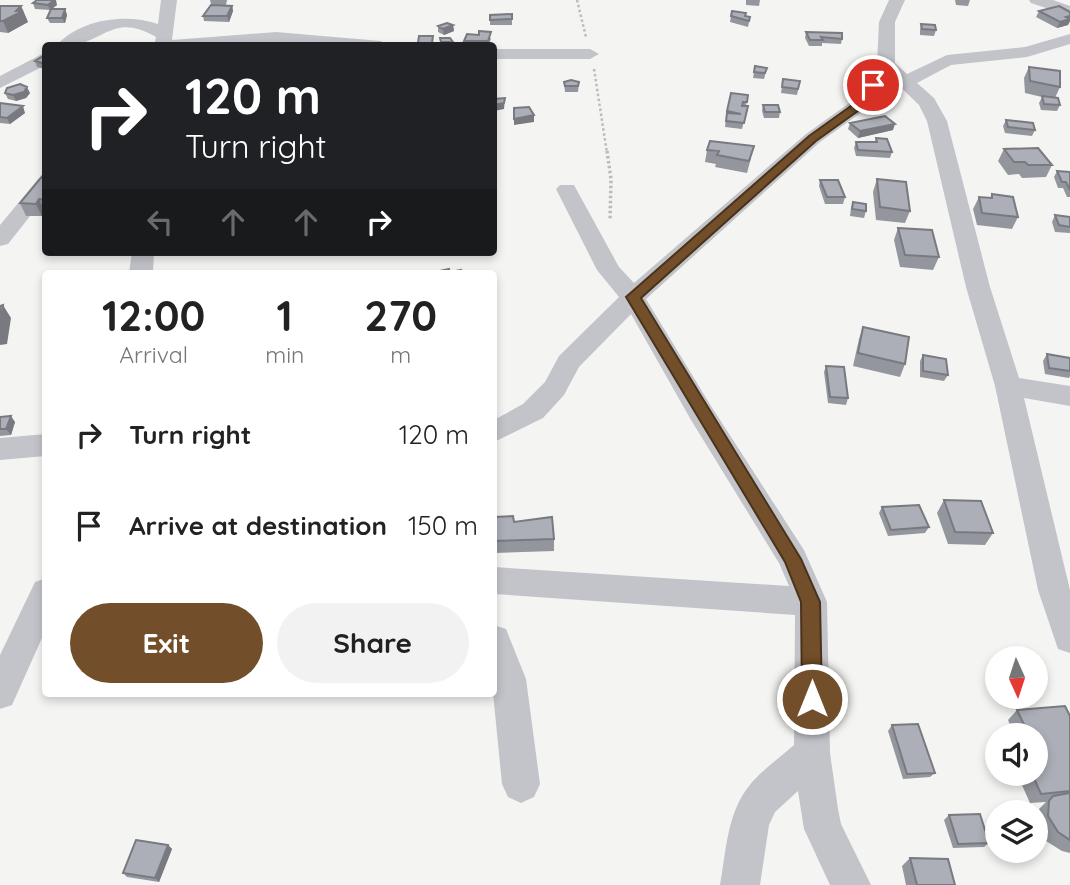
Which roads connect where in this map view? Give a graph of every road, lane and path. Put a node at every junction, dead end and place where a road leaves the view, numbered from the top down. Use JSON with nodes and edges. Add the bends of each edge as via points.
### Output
{"nodes":[{"id":1,"x":169,"y":0,"type":"edge"},
{"id":2,"x":577,"y":0,"type":"edge"},
{"id":3,"x":897,"y":0,"type":"edge"},
{"id":4,"x":1037,"y":0,"type":"edge"},
{"id":5,"x":1070,"y":12,"type":"edge"},
{"id":6,"x":163,"y":34,"type":"junction"},
{"id":7,"x":71,"y":42,"type":"edge"},
{"id":8,"x":163,"y":42,"type":"edge"},
{"id":9,"x":213,"y":42,"type":"edge"},
{"id":10,"x":334,"y":42,"type":"edge"},
{"id":11,"x":1066,"y":42,"type":"edge"},
{"id":12,"x":497,"y":54,"type":"edge"},
{"id":13,"x":590,"y":54,"type":"junction"},
{"id":14,"x":42,"y":59,"type":"edge"},
{"id":15,"x":886,"y":64,"type":"junction"},
{"id":16,"x":906,"y":82,"type":"junction"},
{"id":17,"x":0,"y":83,"type":"edge"},
{"id":18,"x":42,"y":187,"type":"edge"},
{"id":19,"x":567,"y":189,"type":"dead end"},
{"id":20,"x":0,"y":239,"type":"edge"},
{"id":21,"x":609,"y":270,"type":"junction"},
{"id":22,"x":633,"y":297,"type":"junction"},
{"id":23,"x":1008,"y":386,"type":"junction"},
{"id":24,"x":1070,"y":396,"type":"edge"},
{"id":25,"x":497,"y":430,"type":"edge"},
{"id":26,"x":42,"y":446,"type":"edge"},
{"id":27,"x":0,"y":449,"type":"edge"},
{"id":28,"x":497,"y":580,"type":"edge"},
{"id":29,"x":42,"y":601,"type":"edge"},
{"id":30,"x":811,"y":602,"type":"junction"},
{"id":31,"x":1070,"y":638,"type":"edge"},
{"id":32,"x":497,"y":648,"type":"edge"},
{"id":33,"x":0,"y":692,"type":"edge"},
{"id":34,"x":812,"y":753,"type":"junction"},
{"id":35,"x":521,"y":784,"type":"dead end"},
{"id":36,"x":740,"y":885,"type":"edge"},
{"id":37,"x":851,"y":885,"type":"edge"}],
"edges":[{"from":1,"to":6,"type":"street"},
{"from":2,"to":13,"type":"path"},
{"from":3,"to":15,"type":"street","via":[[887,22]]},
{"from":4,"to":5,"type":"street"},
{"from":6,"to":7,"type":"street","via":[[154,27],[113,22]]},
{"from":6,"to":8,"type":"street"},
{"from":9,"to":10,"type":"street","via":[[276,37]]},
{"from":11,"to":16,"type":"street","via":[[1027,52],[947,60]]},
{"from":12,"to":13,"type":"street"},
{"from":13,"to":21,"type":"path","via":[[611,178]]},
{"from":14,"to":17,"type":"street"},
{"from":15,"to":16,"type":"street"},
{"from":15,"to":22,"type":"street","via":[[859,105],[813,138]]},
{"from":16,"to":23,"type":"street","via":[[927,102],[937,121]]},
{"from":18,"to":20,"type":"street"},
{"from":19,"to":21,"type":"street"},
{"from":21,"to":22,"type":"street"},
{"from":22,"to":25,"type":"street","via":[[568,362],[555,388],[533,411]]},
{"from":22,"to":30,"type":"street","via":[[786,548]]},
{"from":23,"to":24,"type":"street"},
{"from":23,"to":31,"type":"street","via":[[1054,590]]},
{"from":26,"to":27,"type":"street"},
{"from":28,"to":30,"type":"street"},
{"from":29,"to":33,"type":"street"},
{"from":30,"to":34,"type":"street"},
{"from":32,"to":35,"type":"street","via":[[509,679]]},
{"from":34,"to":36,"type":"street","via":[[762,799],[750,821]]},
{"from":34,"to":37,"type":"street","via":[[823,829]]}]}
